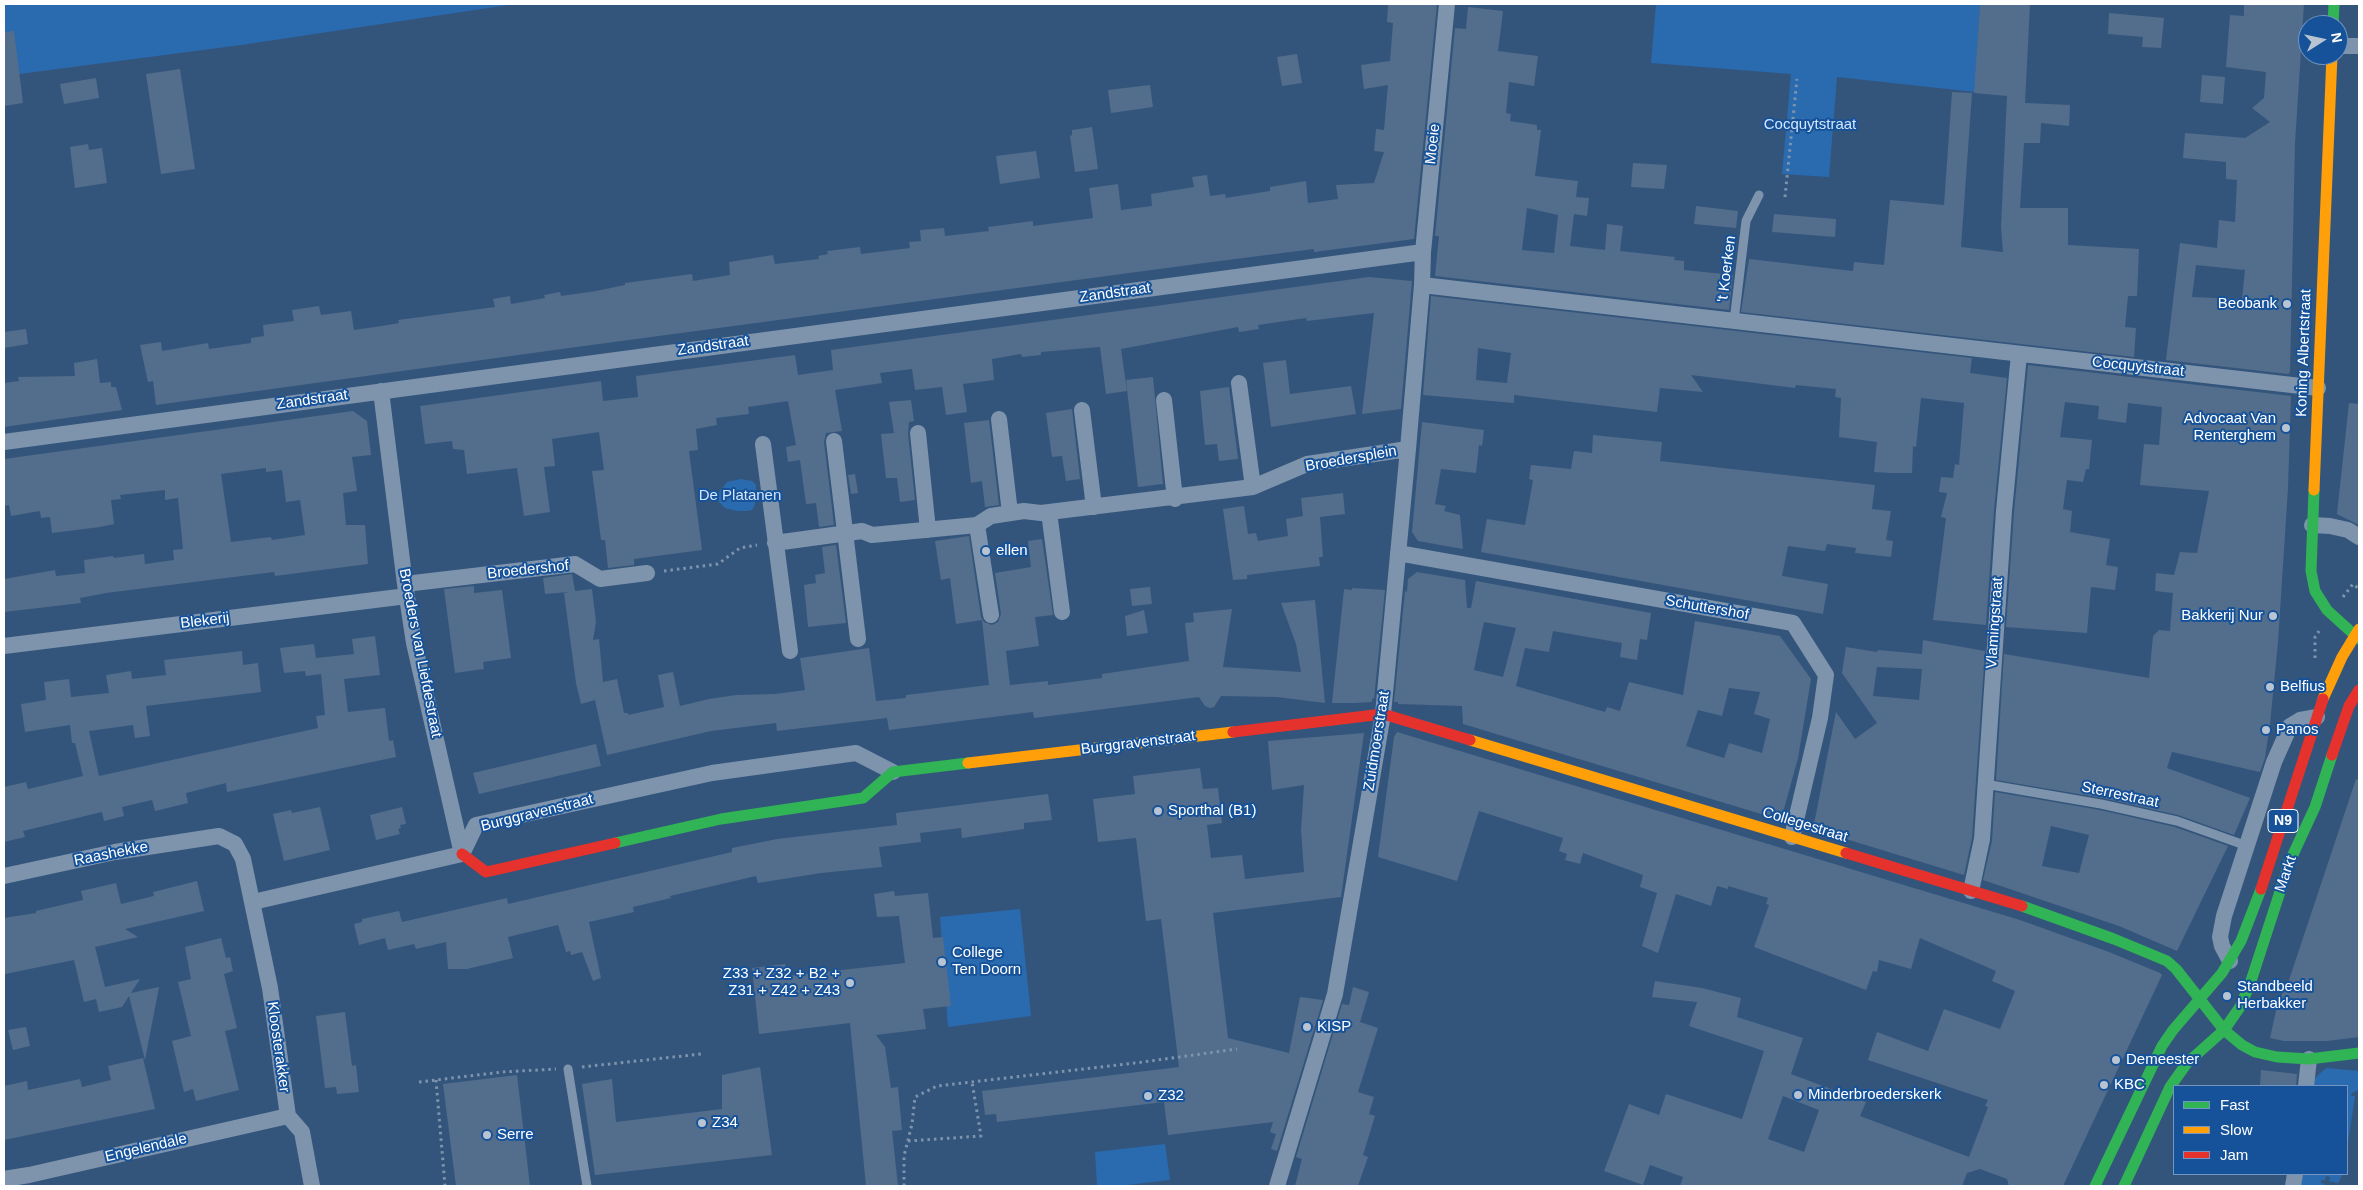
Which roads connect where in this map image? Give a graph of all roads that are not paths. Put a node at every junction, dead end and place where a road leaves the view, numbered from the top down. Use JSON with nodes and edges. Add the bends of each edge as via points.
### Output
{"nodes":[{"id":1,"x":1447,"y":4,"type":"edge"},
{"id":2,"x":2332,"y":65,"type":"edge"},
{"id":3,"x":1759,"y":195,"type":"dead end"},
{"id":4,"x":1423,"y":252,"type":"junction"},
{"id":5,"x":1422,"y":285,"type":"junction"},
{"id":6,"x":1734,"y":321,"type":"junction"},
{"id":7,"x":2019,"y":354,"type":"junction"},
{"id":8,"x":1240,"y":383,"type":"dead end"},
{"id":9,"x":2318,"y":388,"type":"junction"},
{"id":10,"x":381,"y":391,"type":"junction"},
{"id":11,"x":1164,"y":400,"type":"dead end"},
{"id":12,"x":1082,"y":410,"type":"dead end"},
{"id":13,"x":998,"y":419,"type":"dead end"},
{"id":14,"x":918,"y":433,"type":"dead end"},
{"id":15,"x":4,"y":442,"type":"edge"},
{"id":16,"x":834,"y":442,"type":"dead end"},
{"id":17,"x":763,"y":444,"type":"dead end"},
{"id":18,"x":1408,"y":449,"type":"junction"},
{"id":19,"x":1254,"y":487,"type":"junction"},
{"id":20,"x":1175,"y":499,"type":"junction"},
{"id":21,"x":1094,"y":508,"type":"junction"},
{"id":22,"x":1049,"y":512,"type":"junction"},
{"id":23,"x":1010,"y":513,"type":"junction"},
{"id":24,"x":977,"y":525,"type":"junction"},
{"id":25,"x":2312,"y":525,"type":"junction"},
{"id":26,"x":928,"y":530,"type":"junction"},
{"id":27,"x":845,"y":534,"type":"junction"},
{"id":28,"x":2359,"y":537,"type":"edge"},
{"id":29,"x":775,"y":543,"type":"junction"},
{"id":30,"x":1398,"y":553,"type":"junction"},
{"id":31,"x":647,"y":573,"type":"road end"},
{"id":32,"x":406,"y":590,"type":"junction"},
{"id":33,"x":1062,"y":612,"type":"dead end"},
{"id":34,"x":991,"y":615,"type":"dead end"},
{"id":35,"x":2358,"y":635,"type":"edge"},
{"id":36,"x":858,"y":638,"type":"dead end"},
{"id":37,"x":4,"y":646,"type":"edge"},
{"id":38,"x":790,"y":651,"type":"dead end"},
{"id":39,"x":2359,"y":690,"type":"edge"},
{"id":40,"x":1383,"y":714,"type":"junction"},
{"id":41,"x":2317,"y":717,"type":"junction"},
{"id":42,"x":893,"y":772,"type":"junction"},
{"id":43,"x":1985,"y":784,"type":"junction"},
{"id":44,"x":219,"y":836,"type":"joint"},
{"id":45,"x":1792,"y":837,"type":"junction"},
{"id":46,"x":2247,"y":846,"type":"junction"},
{"id":47,"x":462,"y":854,"type":"junction"},
{"id":48,"x":4,"y":876,"type":"edge"},
{"id":49,"x":1971,"y":891,"type":"junction"},
{"id":50,"x":253,"y":902,"type":"junction"},
{"id":51,"x":2230,"y":961,"type":"junction"},
{"id":52,"x":2200,"y":1000,"type":"junction"},
{"id":53,"x":2224,"y":1030,"type":"junction"},
{"id":54,"x":2359,"y":1053,"type":"edge"},
{"id":55,"x":2309,"y":1059,"type":"junction"},
{"id":56,"x":568,"y":1069,"type":"road end"},
{"id":57,"x":2306,"y":1085,"type":"edge"},
{"id":58,"x":288,"y":1116,"type":"junction"},
{"id":59,"x":4,"y":1179,"type":"edge"},
{"id":60,"x":312,"y":1186,"type":"edge"},
{"id":61,"x":587,"y":1186,"type":"edge"},
{"id":62,"x":1277,"y":1186,"type":"edge"},
{"id":63,"x":2095,"y":1186,"type":"edge"},
{"id":64,"x":2124,"y":1186,"type":"edge"}],
"edges":[{"from":1,"to":4,"type":"street","name":"Moeie"},
{"from":2,"to":9,"type":"street","name":"Koning Albertstraat"},
{"from":3,"to":6,"type":"lane","name":"'t Koerken","via":[[1746,221]]},
{"from":4,"to":5,"type":"street","name":"Moeie"},
{"from":4,"to":10,"type":"street","name":"Zandstraat"},
{"from":5,"to":6,"type":"street","name":"Cocquytstraat"},
{"from":5,"to":18,"type":"street","name":"Zuidmoerstraat"},
{"from":6,"to":7,"type":"street","name":"Cocquytstraat"},
{"from":7,"to":9,"type":"street","name":"Cocquytstraat"},
{"from":7,"to":43,"type":"street","name":"Vlamingstraat","via":[[2004,510]]},
{"from":8,"to":19,"type":"street"},
{"from":9,"to":25,"type":"street","name":"Koning Albertstraat"},
{"from":10,"to":15,"type":"street","name":"Zandstraat"},
{"from":10,"to":32,"type":"street","name":"Broeders van Liefdestraat"},
{"from":11,"to":20,"type":"street"},
{"from":12,"to":21,"type":"street"},
{"from":13,"to":23,"type":"street"},
{"from":14,"to":26,"type":"street"},
{"from":16,"to":27,"type":"street"},
{"from":17,"to":29,"type":"street"},
{"from":18,"to":19,"type":"street","name":"Broedersplein","via":[[1307,464]]},
{"from":18,"to":30,"type":"street","name":"Zuidmoerstraat"},
{"from":19,"to":20,"type":"street","name":"Broedersplein"},
{"from":20,"to":21,"type":"street","name":"Broedersplein"},
{"from":21,"to":22,"type":"street","name":"Broedersplein"},
{"from":22,"to":23,"type":"street","name":"Broedersplein"},
{"from":22,"to":33,"type":"street"},
{"from":23,"to":24,"type":"street","name":"Broedersplein","via":[[991,516]]},
{"from":24,"to":26,"type":"street","name":"Broedersplein"},
{"from":24,"to":34,"type":"street"},
{"from":25,"to":28,"type":"street","via":[[2348,530]]},
{"from":25,"to":35,"type":"street","name":"Koning Albertstraat","via":[[2314,591],[2327,610]]},
{"from":26,"to":27,"type":"street","name":"Broedersplein"},
{"from":27,"to":29,"type":"street","name":"Broedersplein"},
{"from":27,"to":36,"type":"street"},
{"from":29,"to":38,"type":"street"},
{"from":30,"to":40,"type":"street","name":"Zuidmoerstraat"},
{"from":30,"to":45,"type":"street","name":"Schuttershof","via":[[1793,623],[1826,675],[1820,718]]},
{"from":31,"to":32,"type":"street","name":"Broedershof","via":[[600,579],[575,564]]},
{"from":32,"to":37,"type":"street","name":"Blekerij"},
{"from":32,"to":47,"type":"street","name":"Broeders van Liefdestraat","via":[[414,643]]},
{"from":35,"to":41,"type":"street","name":"Markt","number":"N9","via":[[2332,675]]},
{"from":39,"to":53,"type":"street","name":"Markt","number":"N9","via":[[2349,706],[2315,807],[2290,861],[2250,984],[2240,1007]]},
{"from":40,"to":42,"type":"street","name":"Burggravenstraat"},
{"from":40,"to":45,"type":"street","name":"Collegestraat"},
{"from":40,"to":62,"type":"street","name":"Zuidmoerstraat","via":[[1335,994]]},
{"from":41,"to":46,"type":"street","via":[[2300,720],[2285,734]]},
{"from":41,"to":51,"type":"street","name":"Markt","number":"N9","via":[[2249,923]]},
{"from":42,"to":47,"type":"street","via":[[863,798],[721,818],[486,872]]},
{"from":42,"to":47,"type":"street","name":"Burggravenstraat","via":[[856,753],[712,773],[476,825]]},
{"from":43,"to":46,"type":"lane","name":"Sterrestraat","via":[[2167,819]]},
{"from":43,"to":49,"type":"street","name":"Vlamingstraat","via":[[1982,839]]},
{"from":44,"to":48,"type":"street","name":"Raashekke","via":[[115,852]]},
{"from":44,"to":50,"type":"street","name":"Kloosterakker","via":[[235,844],[243,859]]},
{"from":45,"to":49,"type":"street","name":"Collegestraat"},
{"from":46,"to":51,"type":"street","via":[[2220,937]]},
{"from":47,"to":50,"type":"street"},
{"from":49,"to":52,"type":"street","name":"Collegestraat","via":[[2114,939],[2166,962],[2176,969]]},
{"from":50,"to":58,"type":"street","name":"Kloosterakker","via":[[270,988]]},
{"from":51,"to":52,"type":"street","name":"Markt","number":"N9"},
{"from":52,"to":53,"type":"street"},
{"from":52,"to":63,"type":"street","name":"Markt","number":"N9","via":[[2173,1030],[2154,1060]]},
{"from":53,"to":55,"type":"street","via":[[2255,1052],[2277,1058]]},
{"from":53,"to":64,"type":"street","name":"Markt","number":"N9","via":[[2188,1063],[2170,1087]]},
{"from":54,"to":55,"type":"street"},
{"from":55,"to":57,"type":"street"},
{"from":56,"to":61,"type":"lane"},
{"from":58,"to":59,"type":"street","name":"Engelendale"},
{"from":58,"to":60,"type":"street","name":"Kloosterakker","via":[[302,1132]]}]}
